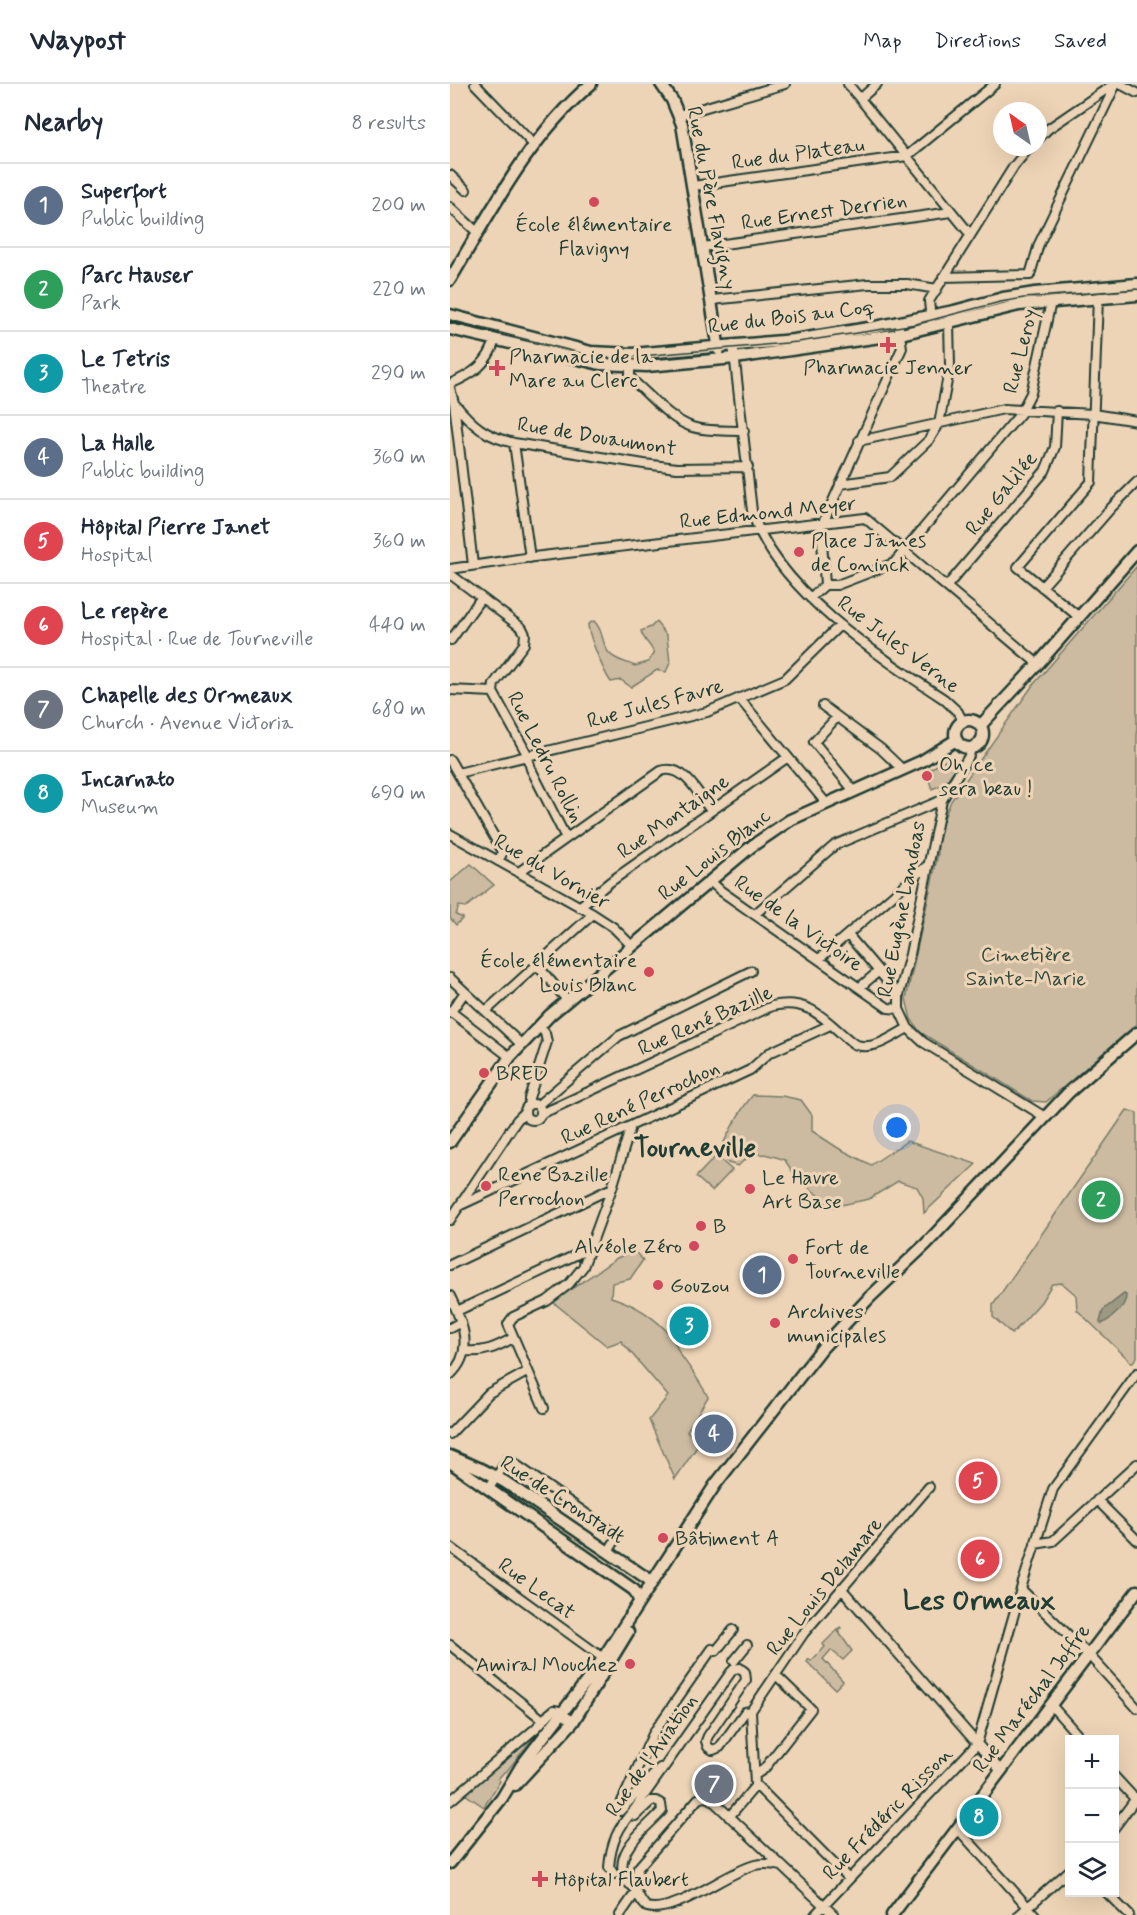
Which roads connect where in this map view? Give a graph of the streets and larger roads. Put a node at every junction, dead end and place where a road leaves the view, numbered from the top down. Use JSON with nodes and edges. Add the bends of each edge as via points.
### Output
{"nodes":[{"id":1,"x":475,"y":84,"type":"edge"},
{"id":2,"x":591,"y":84,"type":"edge"},
{"id":3,"x":661,"y":84,"type":"edge"},
{"id":4,"x":785,"y":84,"type":"edge"},
{"id":5,"x":848,"y":84,"type":"edge"},
{"id":6,"x":877,"y":84,"type":"edge"},
{"id":7,"x":995,"y":84,"type":"edge"},
{"id":8,"x":1116,"y":84,"type":"edge"},
{"id":9,"x":1137,"y":93,"type":"edge"},
{"id":10,"x":860,"y":99,"type":"junction"},
{"id":11,"x":679,"y":115,"type":"junction"},
{"id":12,"x":1047,"y":130,"type":"edge"},
{"id":13,"x":535,"y":146,"type":"junction"},
{"id":14,"x":907,"y":156,"type":"junction"},
{"id":15,"x":1022,"y":156,"type":"edge"},
{"id":16,"x":450,"y":175,"type":"edge"},
{"id":17,"x":693,"y":186,"type":"junction"},
{"id":18,"x":466,"y":190,"type":"dead end"},
{"id":19,"x":450,"y":207,"type":"edge"},
{"id":20,"x":951,"y":212,"type":"junction"},
{"id":21,"x":477,"y":232,"type":"junction"},
{"id":22,"x":970,"y":234,"type":"junction"},
{"id":23,"x":703,"y":247,"type":"junction"},
{"id":24,"x":943,"y":277,"type":"junction"},
{"id":25,"x":450,"y":280,"type":"edge"},
{"id":26,"x":1137,"y":284,"type":"edge"},
{"id":27,"x":936,"y":289,"type":"junction"},
{"id":28,"x":1137,"y":295,"type":"edge"},
{"id":29,"x":1098,"y":298,"type":"junction"},
{"id":30,"x":712,"y":300,"type":"junction"},
{"id":31,"x":1051,"y":302,"type":"junction"},
{"id":32,"x":450,"y":315,"type":"edge"},
{"id":33,"x":930,"y":315,"type":"junction"},
{"id":34,"x":898,"y":321,"type":"junction"},
{"id":35,"x":949,"y":322,"type":"junction"},
{"id":36,"x":933,"y":327,"type":"junction"},
{"id":37,"x":450,"y":329,"type":"edge"},
{"id":38,"x":901,"y":334,"type":"junction"},
{"id":39,"x":495,"y":340,"type":"junction"},
{"id":40,"x":733,"y":344,"type":"junction"},
{"id":41,"x":718,"y":345,"type":"junction"},
{"id":42,"x":735,"y":358,"type":"junction"},
{"id":43,"x":720,"y":359,"type":"junction"},
{"id":44,"x":630,"y":366,"type":"junction"},
{"id":45,"x":450,"y":386,"type":"edge"},
{"id":46,"x":454,"y":403,"type":"junction"},
{"id":47,"x":1024,"y":409,"type":"junction"},
{"id":48,"x":1057,"y":411,"type":"junction"},
{"id":49,"x":1093,"y":414,"type":"junction"},
{"id":50,"x":1137,"y":421,"type":"edge"},
{"id":51,"x":939,"y":424,"type":"junction"},
{"id":52,"x":744,"y":431,"type":"junction"},
{"id":53,"x":859,"y":441,"type":"junction"},
{"id":54,"x":514,"y":443,"type":"junction"},
{"id":55,"x":458,"y":447,"type":"junction"},
{"id":56,"x":450,"y":457,"type":"edge"},
{"id":57,"x":748,"y":467,"type":"junction"},
{"id":58,"x":1137,"y":482,"type":"edge"},
{"id":59,"x":840,"y":484,"type":"junction"},
{"id":60,"x":823,"y":523,"type":"junction"},
{"id":61,"x":758,"y":530,"type":"junction"},
{"id":62,"x":904,"y":550,"type":"junction"},
{"id":63,"x":1137,"y":550,"type":"edge"},
{"id":64,"x":530,"y":558,"type":"junction"},
{"id":65,"x":473,"y":565,"type":"junction"},
{"id":66,"x":450,"y":569,"type":"edge"},
{"id":67,"x":450,"y":574,"type":"edge"},
{"id":68,"x":825,"y":585,"type":"junction"},
{"id":69,"x":947,"y":586,"type":"junction"},
{"id":70,"x":1042,"y":587,"type":"junction"},
{"id":71,"x":481,"y":598,"type":"junction"},
{"id":72,"x":810,"y":598,"type":"junction"},
{"id":73,"x":1079,"y":617,"type":"junction"},
{"id":74,"x":840,"y":625,"type":"junction"},
{"id":75,"x":451,"y":640,"type":"edge"},
{"id":76,"x":1038,"y":664,"type":"junction"},
{"id":77,"x":450,"y":690,"type":"edge"},
{"id":78,"x":493,"y":692,"type":"junction"},
{"id":79,"x":740,"y":698,"type":"junction"},
{"id":80,"x":823,"y":706,"type":"dead end"},
{"id":81,"x":837,"y":717,"type":"junction"},
{"id":82,"x":963,"y":722,"type":"junction"},
{"id":83,"x":980,"y":726,"type":"junction"},
{"id":84,"x":956,"y":740,"type":"junction"},
{"id":85,"x":971,"y":748,"type":"junction"},
{"id":86,"x":527,"y":754,"type":"junction"},
{"id":87,"x":788,"y":757,"type":"junction"},
{"id":88,"x":450,"y":760,"type":"edge"},
{"id":89,"x":903,"y":770,"type":"junction"},
{"id":90,"x":458,"y":773,"type":"junction"},
{"id":91,"x":854,"y":791,"type":"junction"},
{"id":92,"x":942,"y":800,"type":"junction"},
{"id":93,"x":826,"y":803,"type":"junction"},
{"id":94,"x":711,"y":810,"type":"junction"},
{"id":95,"x":450,"y":834,"type":"edge"},
{"id":96,"x":566,"y":838,"type":"junction"},
{"id":97,"x":498,"y":861,"type":"junction"},
{"id":98,"x":929,"y":864,"type":"junction"},
{"id":99,"x":519,"y":872,"type":"junction"},
{"id":100,"x":710,"y":881,"type":"junction"},
{"id":101,"x":579,"y":907,"type":"junction"},
{"id":102,"x":593,"y":914,"type":"junction"},
{"id":103,"x":755,"y":914,"type":"junction"},
{"id":104,"x":848,"y":935,"type":"junction"},
{"id":105,"x":632,"y":946,"type":"junction"},
{"id":106,"x":819,"y":959,"type":"junction"},
{"id":107,"x":537,"y":965,"type":"junction"},
{"id":108,"x":751,"y":970,"type":"dead end"},
{"id":109,"x":879,"y":971,"type":"junction"},
{"id":110,"x":450,"y":978,"type":"edge"},
{"id":111,"x":860,"y":987,"type":"junction"},
{"id":112,"x":465,"y":992,"type":"junction"},
{"id":113,"x":899,"y":995,"type":"junction"},
{"id":114,"x":567,"y":1000,"type":"junction"},
{"id":115,"x":899,"y":1009,"type":"junction"},
{"id":116,"x":486,"y":1011,"type":"junction"},
{"id":117,"x":450,"y":1012,"type":"edge"},
{"id":118,"x":830,"y":1025,"type":"junction"},
{"id":119,"x":539,"y":1026,"type":"junction"},
{"id":120,"x":908,"y":1028,"type":"junction"},
{"id":121,"x":1137,"y":1033,"type":"edge"},
{"id":122,"x":521,"y":1044,"type":"junction"},
{"id":123,"x":510,"y":1056,"type":"junction"},
{"id":124,"x":527,"y":1108,"type":"junction"},
{"id":125,"x":540,"y":1109,"type":"junction"},
{"id":126,"x":1045,"y":1117,"type":"junction"},
{"id":127,"x":533,"y":1120,"type":"junction"},
{"id":128,"x":631,"y":1126,"type":"junction"},
{"id":129,"x":511,"y":1132,"type":"junction"},
{"id":130,"x":450,"y":1142,"type":"edge"},
{"id":131,"x":612,"y":1188,"type":"junction"},
{"id":132,"x":461,"y":1205,"type":"junction"},
{"id":133,"x":450,"y":1220,"type":"edge"},
{"id":134,"x":593,"y":1242,"type":"junction"},
{"id":135,"x":450,"y":1264,"type":"edge"},
{"id":136,"x":450,"y":1296,"type":"edge"},
{"id":137,"x":457,"y":1311,"type":"junction"},
{"id":138,"x":461,"y":1322,"type":"junction"},
{"id":139,"x":450,"y":1328,"type":"edge"},
{"id":140,"x":513,"y":1338,"type":"junction"},
{"id":141,"x":465,"y":1351,"type":"junction"},
{"id":142,"x":525,"y":1373,"type":"dead end"},
{"id":143,"x":1137,"y":1373,"type":"edge"},
{"id":144,"x":450,"y":1375,"type":"edge"},
{"id":145,"x":544,"y":1408,"type":"dead end"},
{"id":146,"x":450,"y":1434,"type":"edge"},
{"id":147,"x":450,"y":1456,"type":"edge"},
{"id":148,"x":450,"y":1462,"type":"edge"},
{"id":149,"x":1137,"y":1464,"type":"edge"},
{"id":150,"x":496,"y":1476,"type":"junction"},
{"id":151,"x":929,"y":1487,"type":"dead end"},
{"id":152,"x":489,"y":1488,"type":"junction"},
{"id":153,"x":1097,"y":1500,"type":"junction"},
{"id":154,"x":1137,"y":1540,"type":"edge"},
{"id":155,"x":1035,"y":1544,"type":"junction"},
{"id":156,"x":450,"y":1547,"type":"edge"},
{"id":157,"x":608,"y":1552,"type":"junction"},
{"id":158,"x":659,"y":1569,"type":"junction"},
{"id":159,"x":651,"y":1581,"type":"junction"},
{"id":160,"x":841,"y":1588,"type":"junction"},
{"id":161,"x":1022,"y":1590,"type":"junction"},
{"id":162,"x":1137,"y":1591,"type":"edge"},
{"id":163,"x":644,"y":1597,"type":"junction"},
{"id":164,"x":733,"y":1630,"type":"dead end"},
{"id":165,"x":450,"y":1645,"type":"edge"},
{"id":166,"x":747,"y":1645,"type":"dead end"},
{"id":167,"x":1088,"y":1654,"type":"junction"},
{"id":168,"x":603,"y":1658,"type":"junction"},
{"id":169,"x":734,"y":1661,"type":"dead end"},
{"id":170,"x":742,"y":1669,"type":"joint"},
{"id":171,"x":776,"y":1675,"type":"junction"},
{"id":172,"x":1051,"y":1705,"type":"junction"},
{"id":173,"x":1137,"y":1708,"type":"edge"},
{"id":174,"x":752,"y":1711,"type":"junction"},
{"id":175,"x":559,"y":1712,"type":"junction"},
{"id":176,"x":543,"y":1720,"type":"junction"},
{"id":177,"x":573,"y":1722,"type":"junction"},
{"id":178,"x":1078,"y":1735,"type":"edge"},
{"id":179,"x":977,"y":1744,"type":"junction"},
{"id":180,"x":667,"y":1764,"type":"junction"},
{"id":181,"x":1001,"y":1771,"type":"junction"},
{"id":182,"x":755,"y":1775,"type":"junction"},
{"id":183,"x":1119,"y":1781,"type":"edge"},
{"id":184,"x":756,"y":1785,"type":"junction"},
{"id":185,"x":502,"y":1798,"type":"junction"},
{"id":186,"x":1137,"y":1799,"type":"edge"},
{"id":187,"x":450,"y":1801,"type":"edge"},
{"id":188,"x":729,"y":1816,"type":"junction"},
{"id":189,"x":1119,"y":1822,"type":"edge"},
{"id":190,"x":958,"y":1829,"type":"junction"},
{"id":191,"x":618,"y":1833,"type":"junction"},
{"id":192,"x":450,"y":1863,"type":"edge"},
{"id":193,"x":782,"y":1866,"type":"junction"},
{"id":194,"x":614,"y":1874,"type":"dead end"},
{"id":195,"x":1065,"y":1874,"type":"edge"},
{"id":196,"x":849,"y":1879,"type":"junction"},
{"id":197,"x":635,"y":1890,"type":"junction"},
{"id":198,"x":1110,"y":1897,"type":"edge"},
{"id":199,"x":824,"y":1905,"type":"junction"},
{"id":200,"x":1027,"y":1908,"type":"junction"},
{"id":201,"x":620,"y":1915,"type":"edge"},
{"id":202,"x":815,"y":1915,"type":"edge"},
{"id":203,"x":834,"y":1915,"type":"edge"},
{"id":204,"x":892,"y":1915,"type":"edge"},
{"id":205,"x":1019,"y":1915,"type":"edge"},
{"id":206,"x":1035,"y":1915,"type":"edge"},
{"id":207,"x":1129,"y":1915,"type":"edge"}],
"edges":[{"from":1,"to":13,"type":"street"},
{"from":2,"to":13,"type":"street"},
{"from":3,"to":11,"type":"street","name":"Rue du Père Flavigny"},
{"from":4,"to":11,"type":"street"},
{"from":5,"to":10,"type":"street"},
{"from":6,"to":10,"type":"street"},
{"from":7,"to":14,"type":"street"},
{"from":8,"to":9,"type":"street"},
{"from":8,"to":12,"type":"street"},
{"from":8,"to":24,"type":"street","via":[[1039,244],[1030,276]]},
{"from":10,"to":14,"type":"street"},
{"from":11,"to":17,"type":"street","name":"Rue du Père Flavigny"},
{"from":13,"to":21,"type":"street"},
{"from":14,"to":17,"type":"street","name":"Rue du Plateau"},
{"from":14,"to":20,"type":"street"},
{"from":15,"to":22,"type":"street"},
{"from":16,"to":18,"type":"street"},
{"from":17,"to":23,"type":"street","name":"Rue du Père Flavigny"},
{"from":19,"to":21,"type":"street"},
{"from":20,"to":22,"type":"street"},
{"from":20,"to":23,"type":"street","name":"Rue Ernest Derrien"},
{"from":21,"to":25,"type":"street"},
{"from":22,"to":24,"type":"street"},
{"from":23,"to":30,"type":"street","name":"Rue du Père Flavigny"},
{"from":24,"to":27,"type":"street"},
{"from":26,"to":33,"type":"street","name":"Rue du Bois au Coq","via":[[1035,292]]},
{"from":27,"to":30,"type":"street","via":[[868,284]]},
{"from":27,"to":33,"type":"street","via":[[929,301]]},
{"from":28,"to":29,"type":"street","name":"Rue du Bois au Coq"},
{"from":29,"to":31,"type":"street","name":"Rue du Bois au Coq"},
{"from":29,"to":49,"type":"street"},
{"from":30,"to":41,"type":"street","name":"Rue du Père Flavigny"},
{"from":31,"to":35,"type":"street","name":"Rue du Bois au Coq","via":[[1003,308]]},
{"from":31,"to":47,"type":"street","name":"Rue Leroy"},
{"from":32,"to":41,"type":"street","name":"Rue du Bois au Coq","via":[[591,352],[633,354]]},
{"from":33,"to":34,"type":"street","name":"Rue du Bois au Coq"},
{"from":33,"to":36,"type":"street"},
{"from":34,"to":38,"type":"street"},
{"from":34,"to":40,"type":"street","name":"Rue du Bois au Coq","via":[[794,340]]},
{"from":35,"to":36,"type":"street","name":"Rue du Bois au Coq"},
{"from":35,"to":51,"type":"street","via":[[950,365]]},
{"from":36,"to":38,"type":"street","name":"Rue du Bois au Coq"},
{"from":37,"to":39,"type":"street","name":"Rue du Bois au Coq"},
{"from":38,"to":42,"type":"street","name":"Rue du Bois au Coq"},
{"from":38,"to":53,"type":"street","via":[[902,348]]},
{"from":39,"to":44,"type":"street","name":"Rue du Bois au Coq","via":[[600,364]]},
{"from":39,"to":45,"type":"street","via":[[482,366]]},
{"from":40,"to":41,"type":"street","name":"Rue du Bois au Coq"},
{"from":40,"to":42,"type":"street"},
{"from":41,"to":43,"type":"street","name":"Rue du Père Flavigny"},
{"from":42,"to":43,"type":"street","name":"Rue du Bois au Coq"},
{"from":42,"to":52,"type":"street"},
{"from":43,"to":44,"type":"street","name":"Rue du Bois au Coq"},
{"from":44,"to":52,"type":"street","via":[[632,380],[677,419],[705,430]]},
{"from":45,"to":46,"type":"street"},
{"from":46,"to":54,"type":"street","name":"Rue de Douaumont","via":[[480,430]]},
{"from":46,"to":55,"type":"street"},
{"from":47,"to":48,"type":"street"},
{"from":47,"to":51,"type":"street","via":[[1004,409]]},
{"from":47,"to":62,"type":"street"},
{"from":48,"to":49,"type":"street"},
{"from":48,"to":69,"type":"street","name":"Rue Galilée","via":[[1055,447],[1045,471]]},
{"from":49,"to":50,"type":"street"},
{"from":49,"to":70,"type":"street","via":[[1091,482],[1018,567]]},
{"from":51,"to":53,"type":"street"},
{"from":51,"to":59,"type":"street","via":[[929,440],[890,477]]},
{"from":52,"to":57,"type":"street"},
{"from":53,"to":59,"type":"street"},
{"from":54,"to":57,"type":"street","name":"Rue de Douaumont","via":[[677,468]]},
{"from":54,"to":64,"type":"street"},
{"from":55,"to":56,"type":"street"},
{"from":55,"to":65,"type":"street"},
{"from":57,"to":61,"type":"street"},
{"from":58,"to":70,"type":"street"},
{"from":59,"to":60,"type":"street"},
{"from":60,"to":61,"type":"street","name":"Rue Edmond Meyer"},
{"from":60,"to":62,"type":"street","name":"Rue Edmond Meyer","via":[[866,518]]},
{"from":60,"to":68,"type":"street"},
{"from":61,"to":64,"type":"street","name":"Rue Edmond Meyer"},
{"from":61,"to":72,"type":"street"},
{"from":62,"to":68,"type":"street","via":[[894,563],[837,585]]},
{"from":62,"to":69,"type":"street","name":"Rue Edmond Meyer"},
{"from":63,"to":73,"type":"street"},
{"from":64,"to":65,"type":"street","name":"Rue Edmond Meyer"},
{"from":65,"to":66,"type":"street","name":"Rue Edmond Meyer"},
{"from":67,"to":71,"type":"street"},
{"from":68,"to":72,"type":"street"},
{"from":69,"to":76,"type":"street","name":"Rue Edmond Meyer"},
{"from":70,"to":73,"type":"street"},
{"from":71,"to":75,"type":"street"},
{"from":71,"to":78,"type":"street","via":[[525,634],[524,644],[494,684]]},
{"from":72,"to":74,"type":"street","name":"Rue Jules Verne"},
{"from":73,"to":76,"type":"street"},
{"from":74,"to":79,"type":"street","name":"Rue Jules Favre","via":[[785,679]]},
{"from":74,"to":82,"type":"street","name":"Rue Jules Verne","via":[[944,699]]},
{"from":76,"to":83,"type":"street"},
{"from":77,"to":78,"type":"street"},
{"from":78,"to":86,"type":"street","name":"Rue Ledru Rollin"},
{"from":79,"to":86,"type":"street","name":"Rue Jules Favre","via":[[707,712]]},
{"from":79,"to":87,"type":"street"},
{"from":80,"to":81,"type":"street"},
{"from":81,"to":89,"type":"street"},
{"from":81,"to":91,"type":"street","via":[[814,742]]},
{"from":82,"to":83,"type":"street","via":[[972,721]]},
{"from":82,"to":84,"type":"street","via":[[956,728]]},
{"from":83,"to":85,"type":"street","via":[[982,737]]},
{"from":84,"to":85,"type":"street"},
{"from":84,"to":89,"type":"street","name":"Rue Louis Blanc"},
{"from":85,"to":92,"type":"street","name":"Rue Eugène Landoas"},
{"from":86,"to":90,"type":"street","name":"Rue Jules Favre"},
{"from":86,"to":96,"type":"street","name":"Rue Ledru Rollin"},
{"from":87,"to":93,"type":"street"},
{"from":87,"to":94,"type":"street","name":"Rue Montaigne"},
{"from":88,"to":90,"type":"street"},
{"from":89,"to":91,"type":"street","name":"Rue Louis Blanc"},
{"from":90,"to":97,"type":"street","via":[[502,852]]},
{"from":91,"to":93,"type":"street","name":"Rue Louis Blanc"},
{"from":92,"to":98,"type":"street","name":"Rue Eugène Landoas"},
{"from":92,"to":103,"type":"street","via":[[835,845]]},
{"from":93,"to":100,"type":"street","name":"Rue Louis Blanc","via":[[771,832]]},
{"from":94,"to":96,"type":"street","via":[[683,775],[667,769]]},
{"from":94,"to":101,"type":"street","name":"Rue Montaigne"},
{"from":95,"to":97,"type":"street","name":"Rue du Vornier"},
{"from":96,"to":99,"type":"street"},
{"from":97,"to":99,"type":"street","name":"Rue du Vornier"},
{"from":98,"to":104,"type":"street"},
{"from":98,"to":113,"type":"street","name":"Rue Eugène Landoas"},
{"from":99,"to":101,"type":"street","name":"Rue du Vornier"},
{"from":100,"to":103,"type":"street","name":"Rue de la Victoire"},
{"from":100,"to":105,"type":"street","name":"Rue Louis Blanc"},
{"from":101,"to":102,"type":"street","name":"Rue du Vornier"},
{"from":102,"to":105,"type":"street","name":"Rue du Vornier"},
{"from":102,"to":107,"type":"street"},
{"from":103,"to":106,"type":"street","name":"Rue de la Victoire"},
{"from":104,"to":106,"type":"street"},
{"from":104,"to":109,"type":"street"},
{"from":105,"to":114,"type":"street","name":"Rue Louis Blanc"},
{"from":106,"to":111,"type":"street","name":"Rue de la Victoire"},
{"from":107,"to":114,"type":"street"},
{"from":107,"to":116,"type":"street"},
{"from":108,"to":125,"type":"street","via":[[619,1036]]},
{"from":109,"to":111,"type":"street"},
{"from":109,"to":113,"type":"street"},
{"from":110,"to":112,"type":"street"},
{"from":111,"to":115,"type":"street","name":"Rue de la Victoire","via":[[888,1008]]},
{"from":112,"to":116,"type":"street"},
{"from":112,"to":117,"type":"street"},
{"from":113,"to":115,"type":"street","name":"Rue Eugène Landoas"},
{"from":114,"to":119,"type":"street","name":"Rue Louis Blanc"},
{"from":115,"to":120,"type":"street","name":"Rue Eugène Landoas"},
{"from":116,"to":122,"type":"street"},
{"from":117,"to":123,"type":"street"},
{"from":118,"to":120,"type":"street","name":"Rue René Bazille","via":[[854,1044],[868,1047]]},
{"from":118,"to":125,"type":"street","name":"Rue René Bazille","via":[[802,1005],[772,1006],[552,1110]]},
{"from":118,"to":128,"type":"street","name":"Rue René Perrochon","via":[[770,1053],[750,1070]]},
{"from":119,"to":122,"type":"street","name":"Rue Louis Blanc"},
{"from":119,"to":124,"type":"street","via":[[547,1042]]},
{"from":120,"to":126,"type":"street","name":"Rue Eugène Landoas","via":[[923,1042]]},
{"from":121,"to":126,"type":"street"},
{"from":122,"to":123,"type":"street","name":"Rue Louis Blanc"},
{"from":123,"to":130,"type":"street","name":"Rue Louis Blanc"},
{"from":124,"to":125,"type":"street","via":[[534,1104]]},
{"from":124,"to":127,"type":"street","via":[[526,1117]]},
{"from":124,"to":129,"type":"street"},
{"from":125,"to":127,"type":"street","via":[[538,1119]]},
{"from":126,"to":158,"type":"street","via":[[927,1244],[828,1341],[715,1485]]},
{"from":127,"to":129,"type":"street"},
{"from":128,"to":131,"type":"street"},
{"from":128,"to":132,"type":"street","name":"Rue René Perrochon"},
{"from":129,"to":132,"type":"street"},
{"from":131,"to":134,"type":"street"},
{"from":131,"to":135,"type":"street"},
{"from":132,"to":133,"type":"street"},
{"from":134,"to":137,"type":"street","via":[[582,1252]]},
{"from":134,"to":140,"type":"street","via":[[586,1261],[568,1284],[547,1301],[509,1320]]},
{"from":136,"to":137,"type":"street"},
{"from":137,"to":138,"type":"street"},
{"from":138,"to":139,"type":"street"},
{"from":138,"to":141,"type":"street"},
{"from":140,"to":141,"type":"street","via":[[495,1348]]},
{"from":140,"to":145,"type":"street"},
{"from":141,"to":144,"type":"street"},
{"from":142,"to":146,"type":"street","via":[[489,1393]]},
{"from":143,"to":155,"type":"street","via":[[1057,1481]]},
{"from":147,"to":150,"type":"street","name":"Rue de Cronstadt"},
{"from":148,"to":152,"type":"street","name":"Rue de Cronstadt"},
{"from":149,"to":153,"type":"street"},
{"from":150,"to":152,"type":"street"},
{"from":150,"to":157,"type":"street","name":"Rue de Cronstadt"},
{"from":150,"to":157,"type":"street","via":[[508,1459],[618,1536]]},
{"from":151,"to":160,"type":"street","name":"Rue Louis Delamare"},
{"from":152,"to":163,"type":"street","name":"Rue de Cronstadt"},
{"from":153,"to":154,"type":"street"},
{"from":153,"to":155,"type":"street","via":[[1053,1541]]},
{"from":155,"to":161,"type":"street"},
{"from":156,"to":168,"type":"street","name":"Rue Lecat"},
{"from":157,"to":159,"type":"street","name":"Rue de Cronstadt"},
{"from":158,"to":159,"type":"street"},
{"from":158,"to":163,"type":"street"},
{"from":159,"to":163,"type":"street"},
{"from":160,"to":171,"type":"street","name":"Rue Louis Delamare"},
{"from":160,"to":179,"type":"street"},
{"from":161,"to":167,"type":"street"},
{"from":161,"to":179,"type":"street"},
{"from":162,"to":167,"type":"street","name":"Rue Maréchal Joffre"},
{"from":163,"to":168,"type":"street"},
{"from":163,"to":177,"type":"street"},
{"from":164,"to":180,"type":"street","via":[[654,1732],[618,1810],[656,1770]]},
{"from":165,"to":176,"type":"street"},
{"from":166,"to":169,"type":"street"},
{"from":167,"to":172,"type":"street","name":"Rue Maréchal Joffre"},
{"from":167,"to":173,"type":"street"},
{"from":168,"to":175,"type":"street"},
{"from":170,"to":174,"type":"street","name":"Rue Louis Delamare","via":[[746,1680],[708,1736],[708,1747],[720,1747],[745,1712]]},
{"from":170,"to":180,"type":"street","name":"Rue de l'Aviation","via":[[731,1672]]},
{"from":171,"to":174,"type":"street","name":"Rue Louis Delamare"},
{"from":171,"to":182,"type":"street","via":[[811,1709]]},
{"from":172,"to":178,"type":"street"},
{"from":172,"to":181,"type":"street","name":"Rue Maréchal Joffre"},
{"from":174,"to":182,"type":"street"},
{"from":175,"to":176,"type":"street"},
{"from":175,"to":177,"type":"street"},
{"from":175,"to":185,"type":"street"},
{"from":176,"to":187,"type":"street"},
{"from":177,"to":185,"type":"street"},
{"from":179,"to":181,"type":"street"},
{"from":179,"to":196,"type":"street","name":"Rue Frédéric Risson"},
{"from":180,"to":191,"type":"street","name":"Rue de l'Aviation","via":[[622,1822]]},
{"from":181,"to":190,"type":"street","name":"Rue Maréchal Joffre"},
{"from":182,"to":184,"type":"street"},
{"from":183,"to":186,"type":"street"},
{"from":184,"to":188,"type":"street"},
{"from":184,"to":196,"type":"street"},
{"from":185,"to":192,"type":"street"},
{"from":186,"to":189,"type":"street"},
{"from":188,"to":193,"type":"street"},
{"from":188,"to":197,"type":"street","via":[[710,1798],[698,1799],[639,1868]]},
{"from":190,"to":200,"type":"street"},
{"from":190,"to":204,"type":"street","name":"Rue Maréchal Joffre"},
{"from":191,"to":194,"type":"street","name":"Rue de l'Aviation","via":[[609,1861]]},
{"from":191,"to":197,"type":"street","via":[[648,1803],[656,1800],[660,1804],[662,1811],[623,1857],[625,1879]]},
{"from":193,"to":197,"type":"street","via":[[748,1867],[673,1910],[655,1911],[647,1907]]},
{"from":193,"to":199,"type":"street"},
{"from":195,"to":200,"type":"street"},
{"from":196,"to":199,"type":"street","name":"Rue Frédéric Risson"},
{"from":197,"to":201,"type":"street"},
{"from":198,"to":207,"type":"street"},
{"from":199,"to":202,"type":"street","name":"Rue Frédéric Risson"},
{"from":199,"to":203,"type":"street"},
{"from":200,"to":205,"type":"street"},
{"from":200,"to":206,"type":"street"}]}
